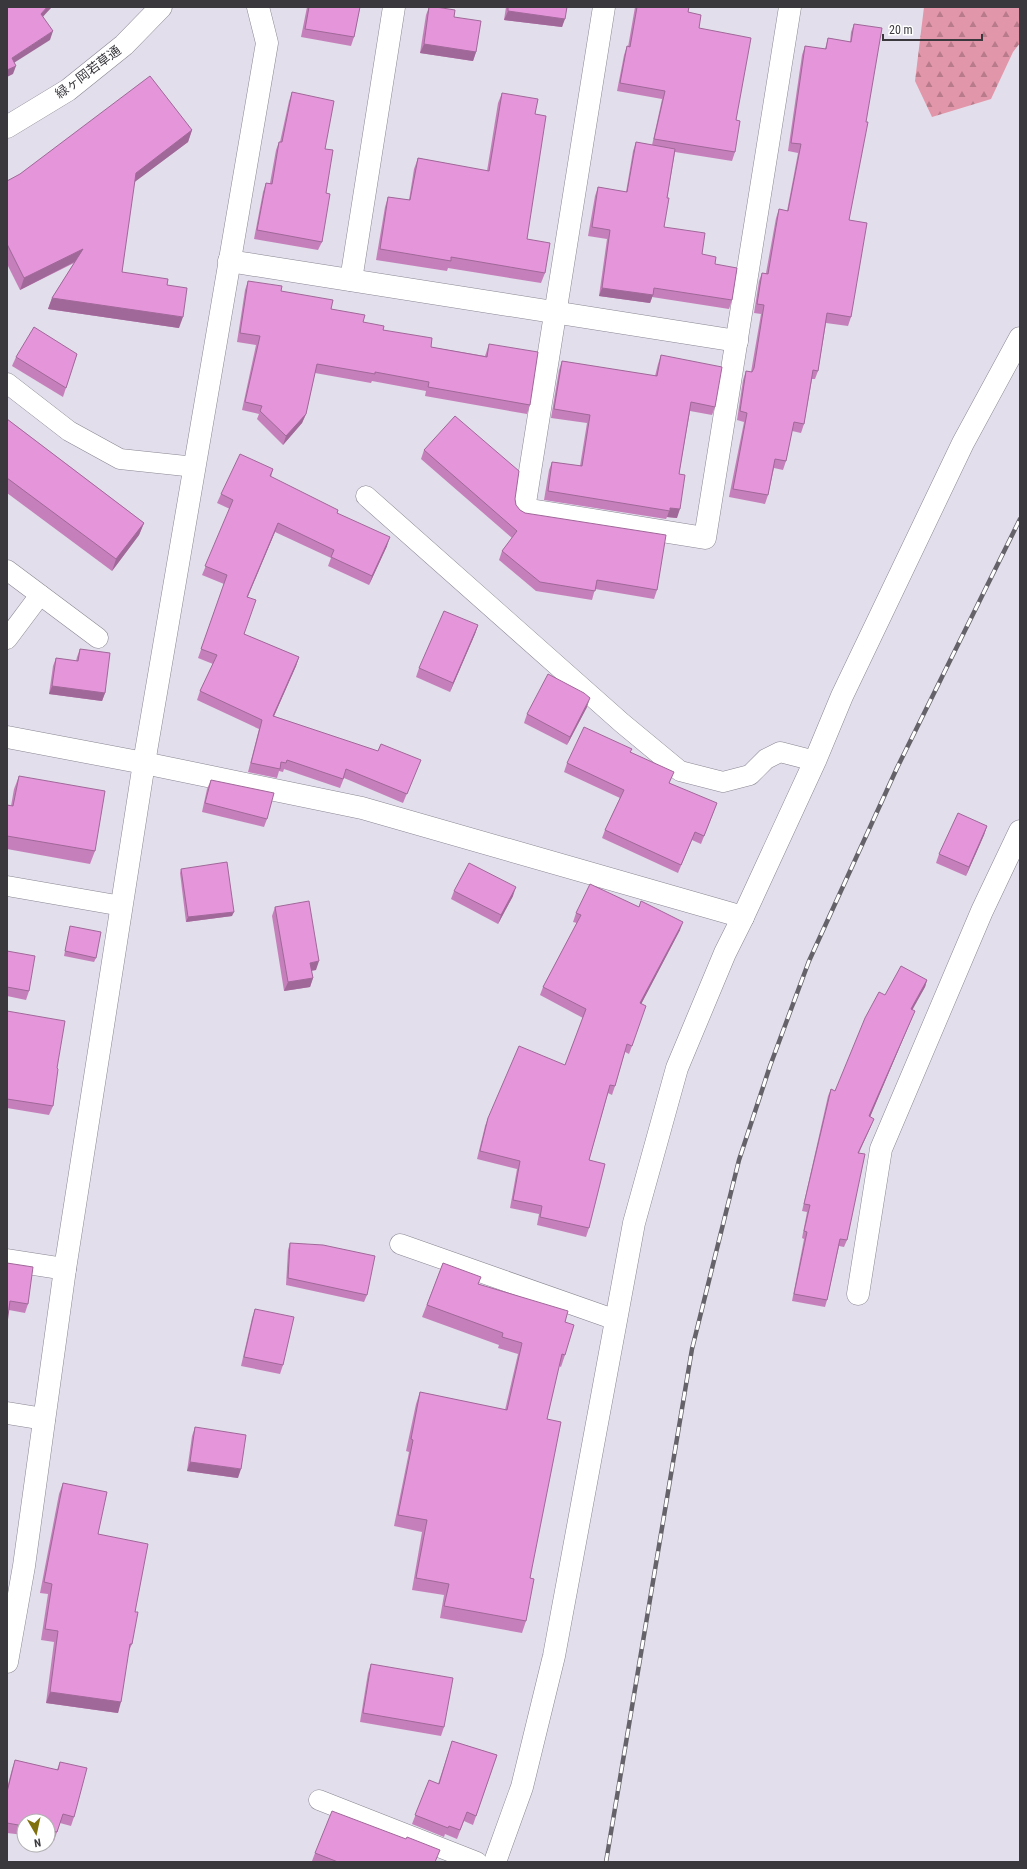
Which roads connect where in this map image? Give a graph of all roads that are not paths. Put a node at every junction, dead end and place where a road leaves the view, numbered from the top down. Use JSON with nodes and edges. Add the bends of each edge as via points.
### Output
{"nodes":[{"id":1,"x":161,"y":7,"type":"edge"},
{"id":2,"x":258,"y":7,"type":"edge"},
{"id":3,"x":394,"y":7,"type":"edge"},
{"id":4,"x":604,"y":7,"type":"edge"},
{"id":5,"x":790,"y":7,"type":"edge"},
{"id":6,"x":7,"y":127,"type":"edge"},
{"id":7,"x":229,"y":260,"type":"junction"},
{"id":8,"x":350,"y":280,"type":"junction"},
{"id":9,"x":555,"y":313,"type":"junction"},
{"id":10,"x":1020,"y":338,"type":"edge"},
{"id":11,"x":736,"y":341,"type":"junction"},
{"id":12,"x":7,"y":383,"type":"edge"},
{"id":13,"x":195,"y":466,"type":"junction"},
{"id":14,"x":366,"y":496,"type":"dead end"},
{"id":15,"x":7,"y":570,"type":"edge"},
{"id":16,"x":40,"y":595,"type":"junction"},
{"id":17,"x":98,"y":638,"type":"dead end"},
{"id":18,"x":7,"y":639,"type":"edge"},
{"id":19,"x":7,"y":737,"type":"edge"},
{"id":20,"x":814,"y":761,"type":"junction"},
{"id":21,"x":144,"y":763,"type":"junction"},
{"id":22,"x":1020,"y":832,"type":"edge"},
{"id":23,"x":7,"y":886,"type":"edge"},
{"id":24,"x":122,"y":906,"type":"junction"},
{"id":25,"x":743,"y":918,"type":"junction"},
{"id":26,"x":400,"y":1244,"type":"dead end"},
{"id":27,"x":7,"y":1260,"type":"edge"},
{"id":28,"x":65,"y":1269,"type":"junction"},
{"id":29,"x":858,"y":1294,"type":"dead end"},
{"id":30,"x":616,"y":1320,"type":"junction"},
{"id":31,"x":7,"y":1413,"type":"edge"},
{"id":32,"x":44,"y":1419,"type":"junction"},
{"id":33,"x":15,"y":1564,"type":"edge"},
{"id":34,"x":7,"y":1662,"type":"edge"},
{"id":35,"x":319,"y":1800,"type":"dead end"},
{"id":36,"x":477,"y":1862,"type":"edge"},
{"id":37,"x":495,"y":1862,"type":"edge"}],
"edges":[{"from":1,"to":6,"type":"street","name":"緑ヶ岡若草通","via":[[124,45],[68,90]]},
{"from":2,"to":7,"type":"street","via":[[267,43]]},
{"from":3,"to":8,"type":"street"},
{"from":4,"to":9,"type":"street"},
{"from":5,"to":11,"type":"street"},
{"from":7,"to":8,"type":"street"},
{"from":7,"to":13,"type":"street"},
{"from":8,"to":9,"type":"street"},
{"from":9,"to":11,"type":"street"},
{"from":9,"to":11,"type":"street","via":[[524,509],[705,538]]},
{"from":10,"to":20,"type":"street","via":[[963,442],[842,696]]},
{"from":12,"to":13,"type":"lane","via":[[69,431],[120,459]]},
{"from":13,"to":21,"type":"street"},
{"from":14,"to":20,"type":"lane","via":[[622,723],[680,771],[723,782],[750,775],[766,759],[780,752]]},
{"from":15,"to":16,"type":"lane"},
{"from":16,"to":17,"type":"lane"},
{"from":16,"to":18,"type":"lane"},
{"from":19,"to":21,"type":"street"},
{"from":20,"to":25,"type":"street"},
{"from":21,"to":24,"type":"street"},
{"from":21,"to":25,"type":"street","via":[[362,808]]},
{"from":22,"to":29,"type":"street","via":[[982,911],[881,1149]]},
{"from":23,"to":24,"type":"lane"},
{"from":24,"to":28,"type":"street"},
{"from":25,"to":30,"type":"street","via":[[725,953],[677,1068],[634,1223]]},
{"from":26,"to":30,"type":"lane"},
{"from":27,"to":28,"type":"street"},
{"from":28,"to":32,"type":"street"},
{"from":30,"to":37,"type":"street","via":[[554,1656],[522,1787]]},
{"from":31,"to":32,"type":"street"},
{"from":32,"to":33,"type":"street"},
{"from":33,"to":34,"type":"street"},
{"from":35,"to":36,"type":"lane"}]}
